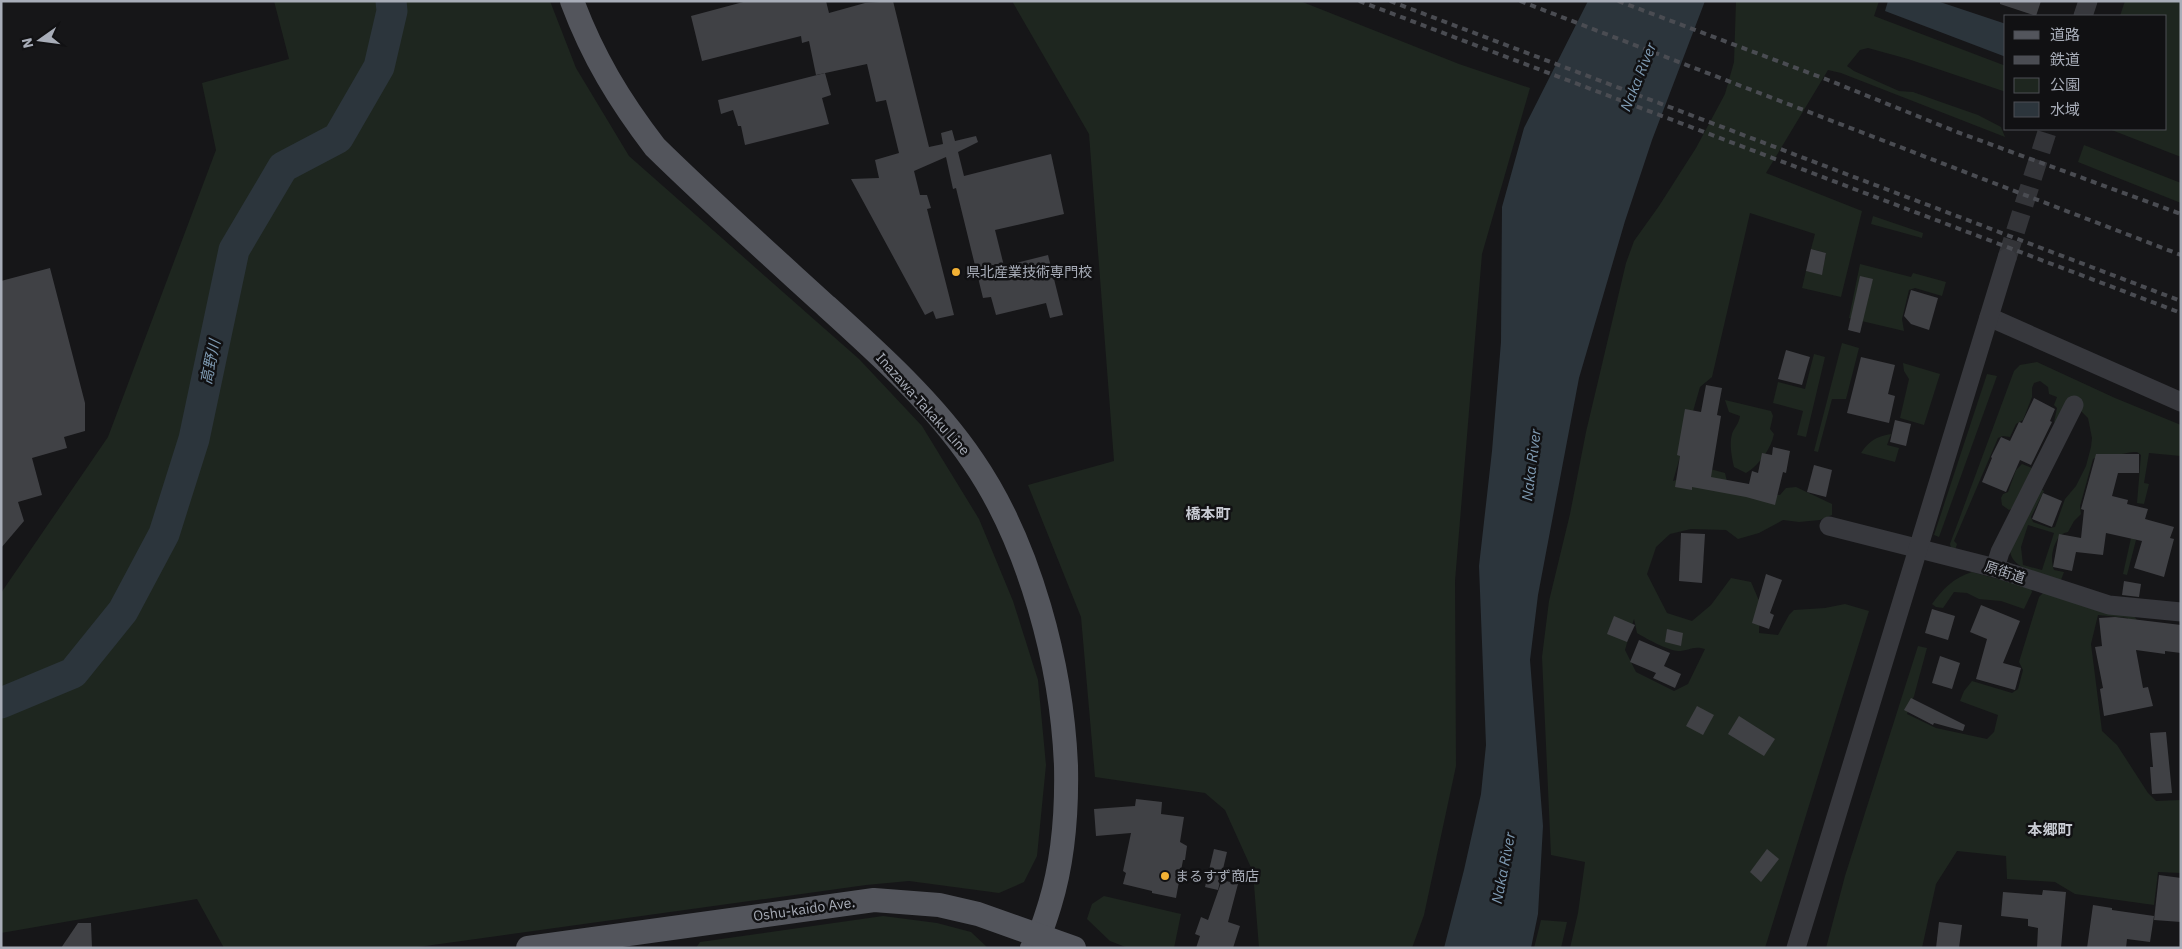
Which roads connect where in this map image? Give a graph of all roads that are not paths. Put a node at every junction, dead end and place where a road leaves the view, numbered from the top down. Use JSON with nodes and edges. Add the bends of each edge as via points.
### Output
{"nodes":[{"id":1,"x":572,"y":1,"type":"edge"},
{"id":2,"x":2088,"y":1,"type":"edge"},
{"id":3,"x":2083,"y":15,"type":"edge"},
{"id":4,"x":2007,"y":258,"type":"tunnel mouth"},
{"id":5,"x":1989,"y":317,"type":"junction"},
{"id":6,"x":2181,"y":402,"type":"edge"},
{"id":7,"x":2074,"y":405,"type":"dead end"},
{"id":8,"x":1829,"y":526,"type":"dead end"},
{"id":9,"x":1919,"y":550,"type":"junction"},
{"id":10,"x":1994,"y":568,"type":"junction"},
{"id":11,"x":2181,"y":612,"type":"edge"},
{"id":12,"x":1036,"y":942,"type":"edge"},
{"id":13,"x":539,"y":947,"type":"edge"},
{"id":14,"x":1074,"y":948,"type":"edge"},
{"id":15,"x":1796,"y":948,"type":"edge"}],
"edges":[{"from":1,"to":12,"type":"main road","name":"Inazawa-Takaku Line","via":[[606,77],[655,147],[878,353],[928,406],[973,461],[1004,513],[1025,564],[1056,674],[1064,738],[1067,797],[1064,844],[1054,890]]},
{"from":2,"to":3,"type":"street"},
{"from":4,"to":5,"type":"street"},
{"from":5,"to":6,"type":"street"},
{"from":5,"to":9,"type":"street"},
{"from":7,"to":10,"type":"street"},
{"from":8,"to":9,"type":"street","name":"原街道"},
{"from":9,"to":10,"type":"street","name":"原街道"},
{"from":9,"to":15,"type":"street"},
{"from":10,"to":11,"type":"street","name":"原街道","via":[[2109,605]]},
{"from":12,"to":13,"type":"main road","name":"Oshu-kaido Ave.","via":[[978,914],[949,907],[874,900]]},
{"from":12,"to":14,"type":"main road","name":"Oshu-kaido Ave."}]}
